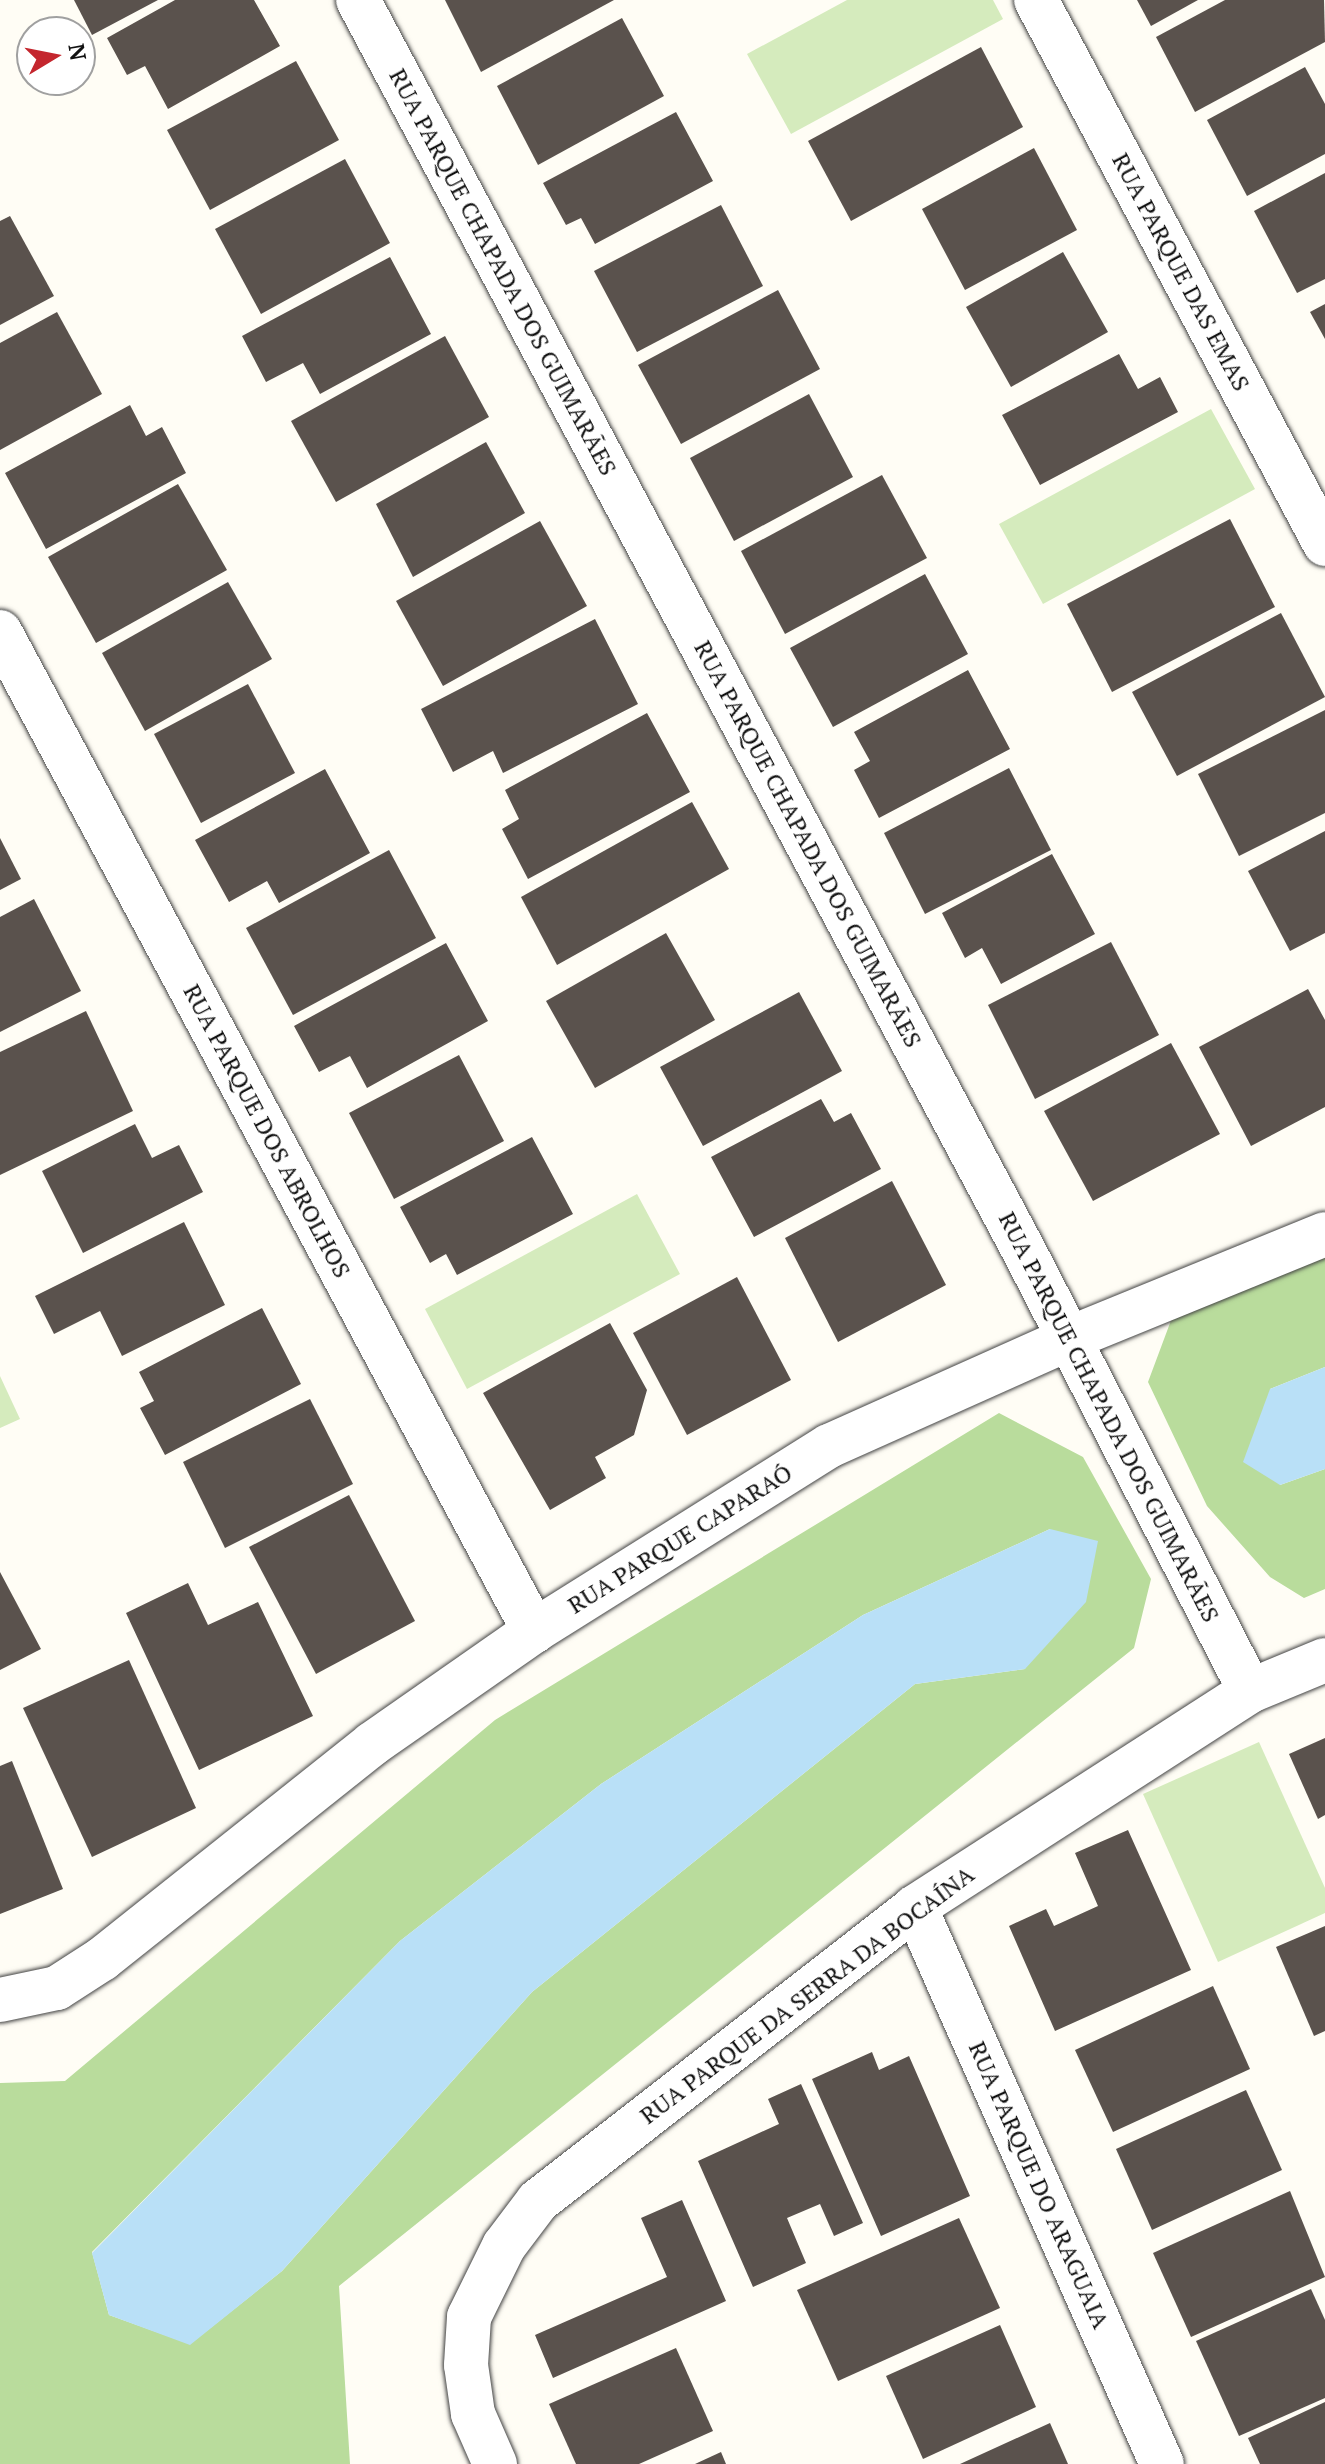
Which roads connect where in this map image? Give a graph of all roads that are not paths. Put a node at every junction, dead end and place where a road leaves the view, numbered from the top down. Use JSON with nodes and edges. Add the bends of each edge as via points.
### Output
{"nodes":[{"id":1,"x":358,"y":0,"type":"edge"},
{"id":2,"x":1036,"y":0,"type":"edge"},
{"id":3,"x":1325,"y":544,"type":"edge"},
{"id":4,"x":0,"y":632,"type":"edge"},
{"id":5,"x":1325,"y":1234,"type":"edge"},
{"id":6,"x":1070,"y":1338,"type":"junction"},
{"id":7,"x":534,"y":1631,"type":"junction"},
{"id":8,"x":1325,"y":1660,"type":"edge"},
{"id":9,"x":1250,"y":1691,"type":"junction"},
{"id":10,"x":915,"y":1907,"type":"junction"},
{"id":11,"x":0,"y":2000,"type":"edge"},
{"id":12,"x":495,"y":2464,"type":"edge"},
{"id":13,"x":1162,"y":2464,"type":"edge"}],
"edges":[{"from":1,"to":6,"type":"street","name":"RUA PARQUE CHAPADA DOS GUIMARÃES"},
{"from":2,"to":3,"type":"street","name":"RUA PARQUE DAS EMAS"},
{"from":4,"to":7,"type":"street","name":"RUA PARQUE DOS ABROLHOS"},
{"from":5,"to":6,"type":"street","name":"RUA PARQUE CAPARAÓ"},
{"from":6,"to":7,"type":"street","name":"RUA PARQUE CAPARAÓ","via":[[829,1446]]},
{"from":6,"to":9,"type":"street","name":"RUA PARQUE CHAPADA DOS GUIMARÃES"},
{"from":7,"to":11,"type":"street","name":"RUA PARQUE CAPARAÓ","via":[[372,1744],[102,1959],[57,1988]]},
{"from":8,"to":9,"type":"street","name":"RUA PARQUE DA SERRA DA BOCAÍNA"},
{"from":9,"to":10,"type":"street","name":"RUA PARQUE DA SERRA DA BOCAÍNA"},
{"from":10,"to":12,"type":"street","name":"RUA PARQUE DA SERRA DA BOCAÍNA","via":[[538,2201],[504,2246],[469,2317],[466,2365],[473,2414]]},
{"from":10,"to":13,"type":"street","name":"RUA PARQUE DO ARAGUAIA"}]}
